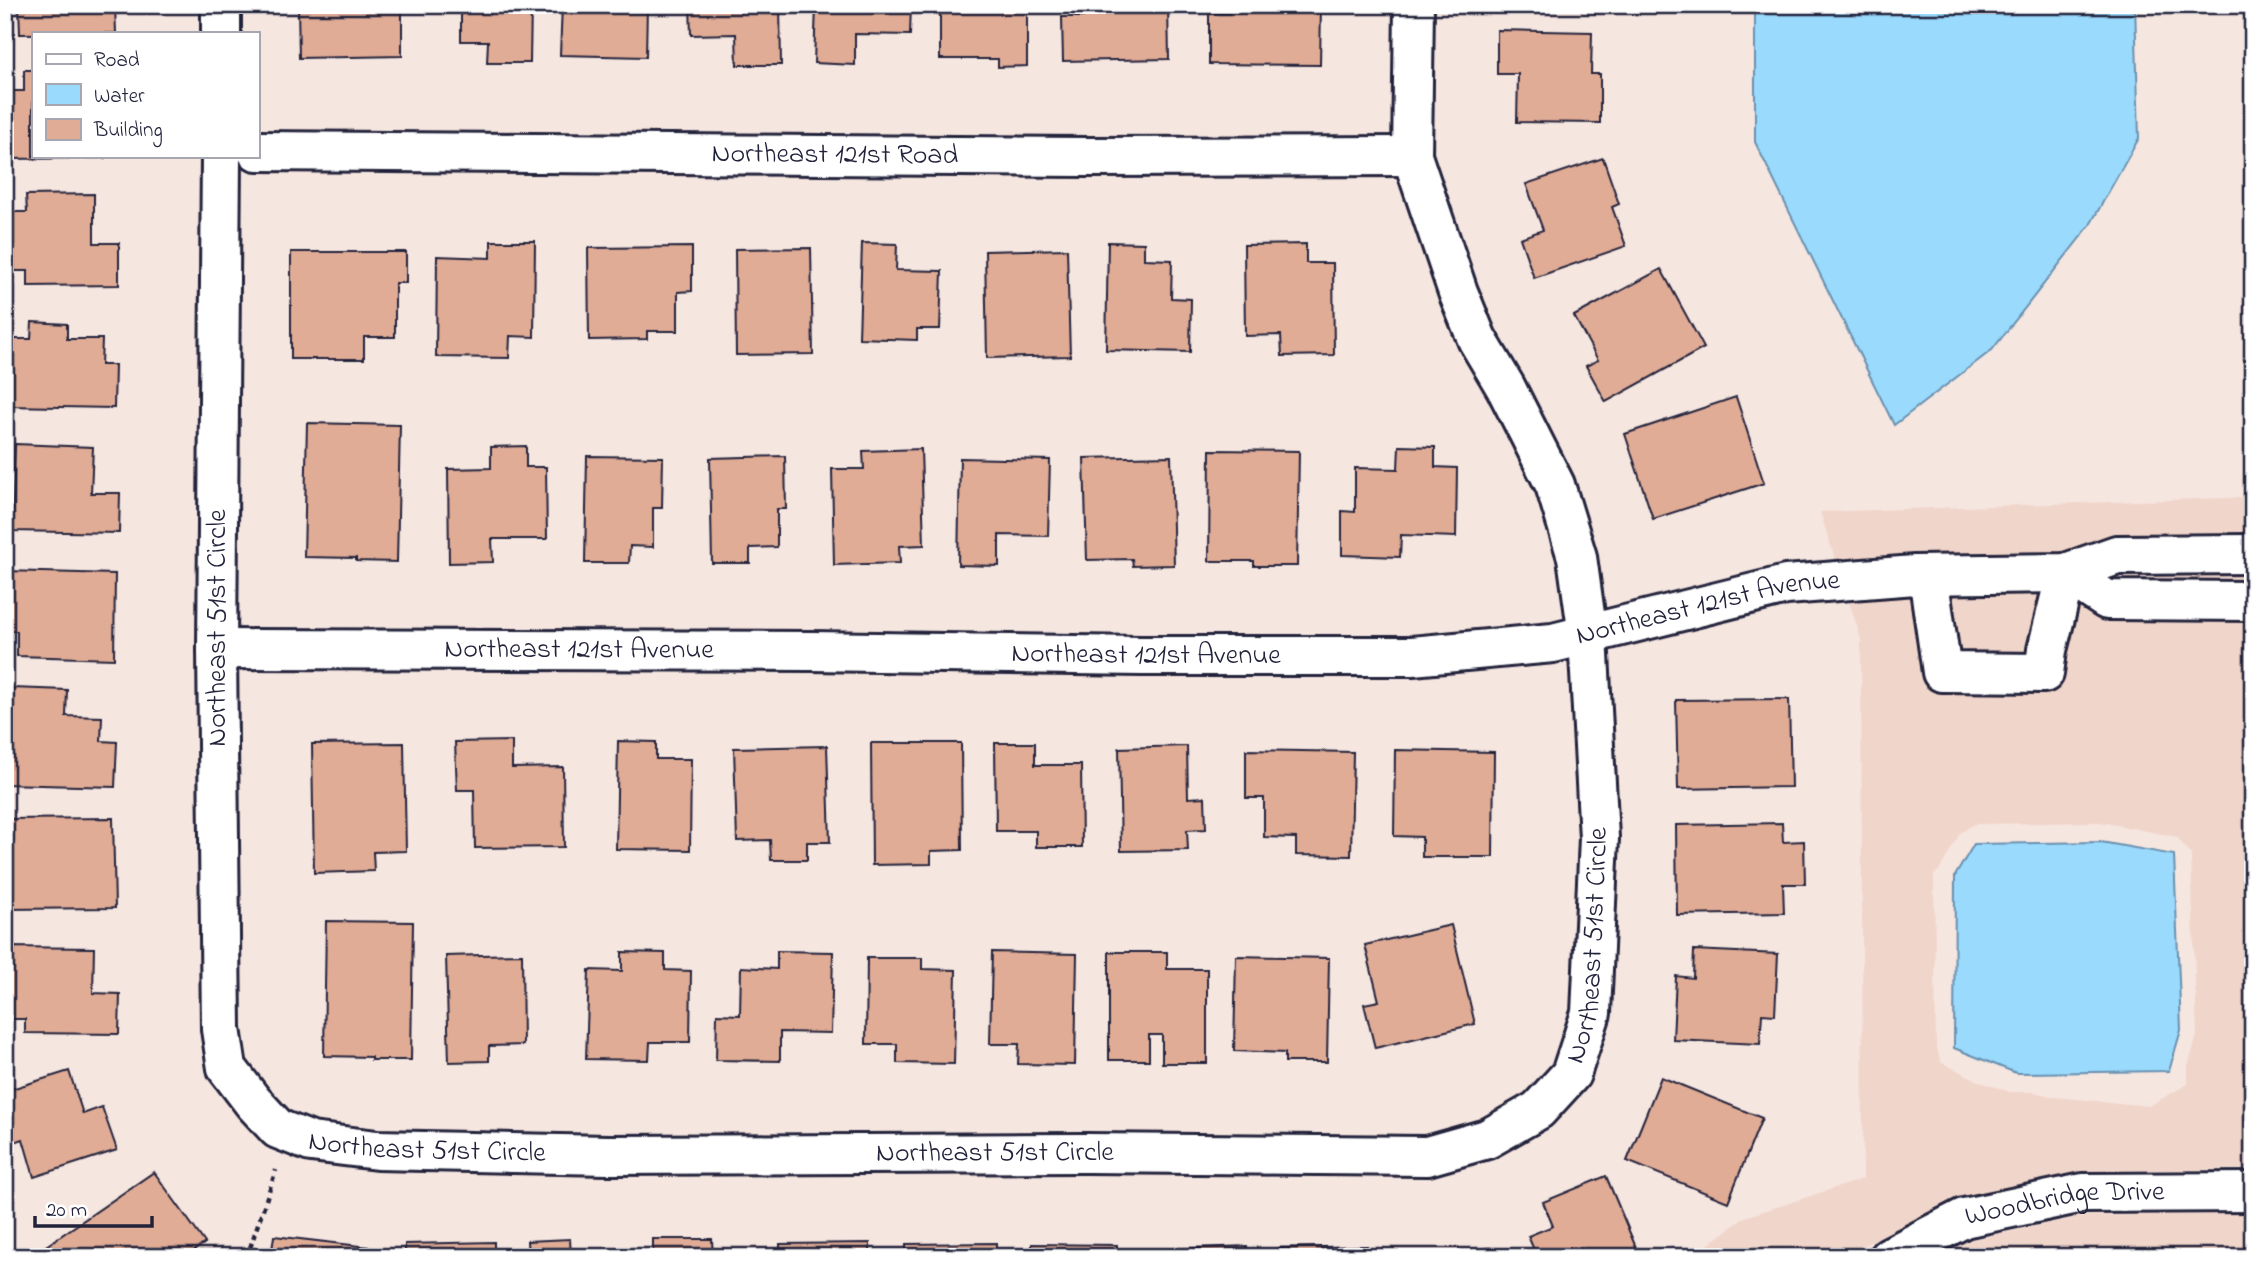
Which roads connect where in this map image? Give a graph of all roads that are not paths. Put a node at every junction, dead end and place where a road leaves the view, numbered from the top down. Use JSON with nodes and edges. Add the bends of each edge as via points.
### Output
{"nodes":[{"id":1,"x":221,"y":5,"type":"edge"},
{"id":2,"x":1414,"y":5,"type":"edge"},
{"id":3,"x":221,"y":32,"type":"edge"},
{"id":4,"x":259,"y":151,"type":"edge"},
{"id":5,"x":1412,"y":156,"type":"junction"},
{"id":6,"x":221,"y":158,"type":"edge"},
{"id":7,"x":2253,"y":554,"type":"edge"},
{"id":8,"x":2066,"y":573,"type":"junction"},
{"id":9,"x":1928,"y":576,"type":"junction"},
{"id":10,"x":2253,"y":601,"type":"edge"},
{"id":11,"x":1588,"y":636,"type":"junction"},
{"id":12,"x":217,"y":649,"type":"junction"},
{"id":13,"x":2253,"y":1192,"type":"edge"},
{"id":14,"x":1889,"y":1257,"type":"edge"}],
"edges":[{"from":1,"to":3,"type":"street"},
{"from":2,"to":5,"type":"street","name":"Northeast 51st Circle"},
{"from":4,"to":5,"type":"street","name":"Northeast 121st Road"},
{"from":5,"to":11,"type":"street","name":"Northeast 51st Circle","via":[[1477,339],[1555,485],[1577,557]]},
{"from":6,"to":12,"type":"street","name":"Northeast 51st Circle"},
{"from":7,"to":8,"type":"street","name":"Northeast 121st Avenue","via":[[2117,555]]},
{"from":8,"to":9,"type":"street","name":"Northeast 121st Avenue"},
{"from":8,"to":9,"type":"street","via":[[2044,673],[1942,672]]},
{"from":8,"to":10,"type":"street","via":[[2107,600]]},
{"from":9,"to":11,"type":"street","name":"Northeast 121st Avenue","via":[[1786,585]]},
{"from":11,"to":12,"type":"street","name":"Northeast 121st Avenue","via":[[1398,656]]},
{"from":11,"to":12,"type":"street","name":"Northeast 51st Circle","via":[[1599,838],[1591,1013],[1571,1074],[1538,1110],[1487,1139],[1427,1156],[608,1155],[377,1150],[311,1142],[278,1129],[227,1068],[221,1029]]},
{"from":13,"to":14,"type":"street","name":"Woodbridge Drive","via":[[2083,1193],[1964,1218]]}]}
